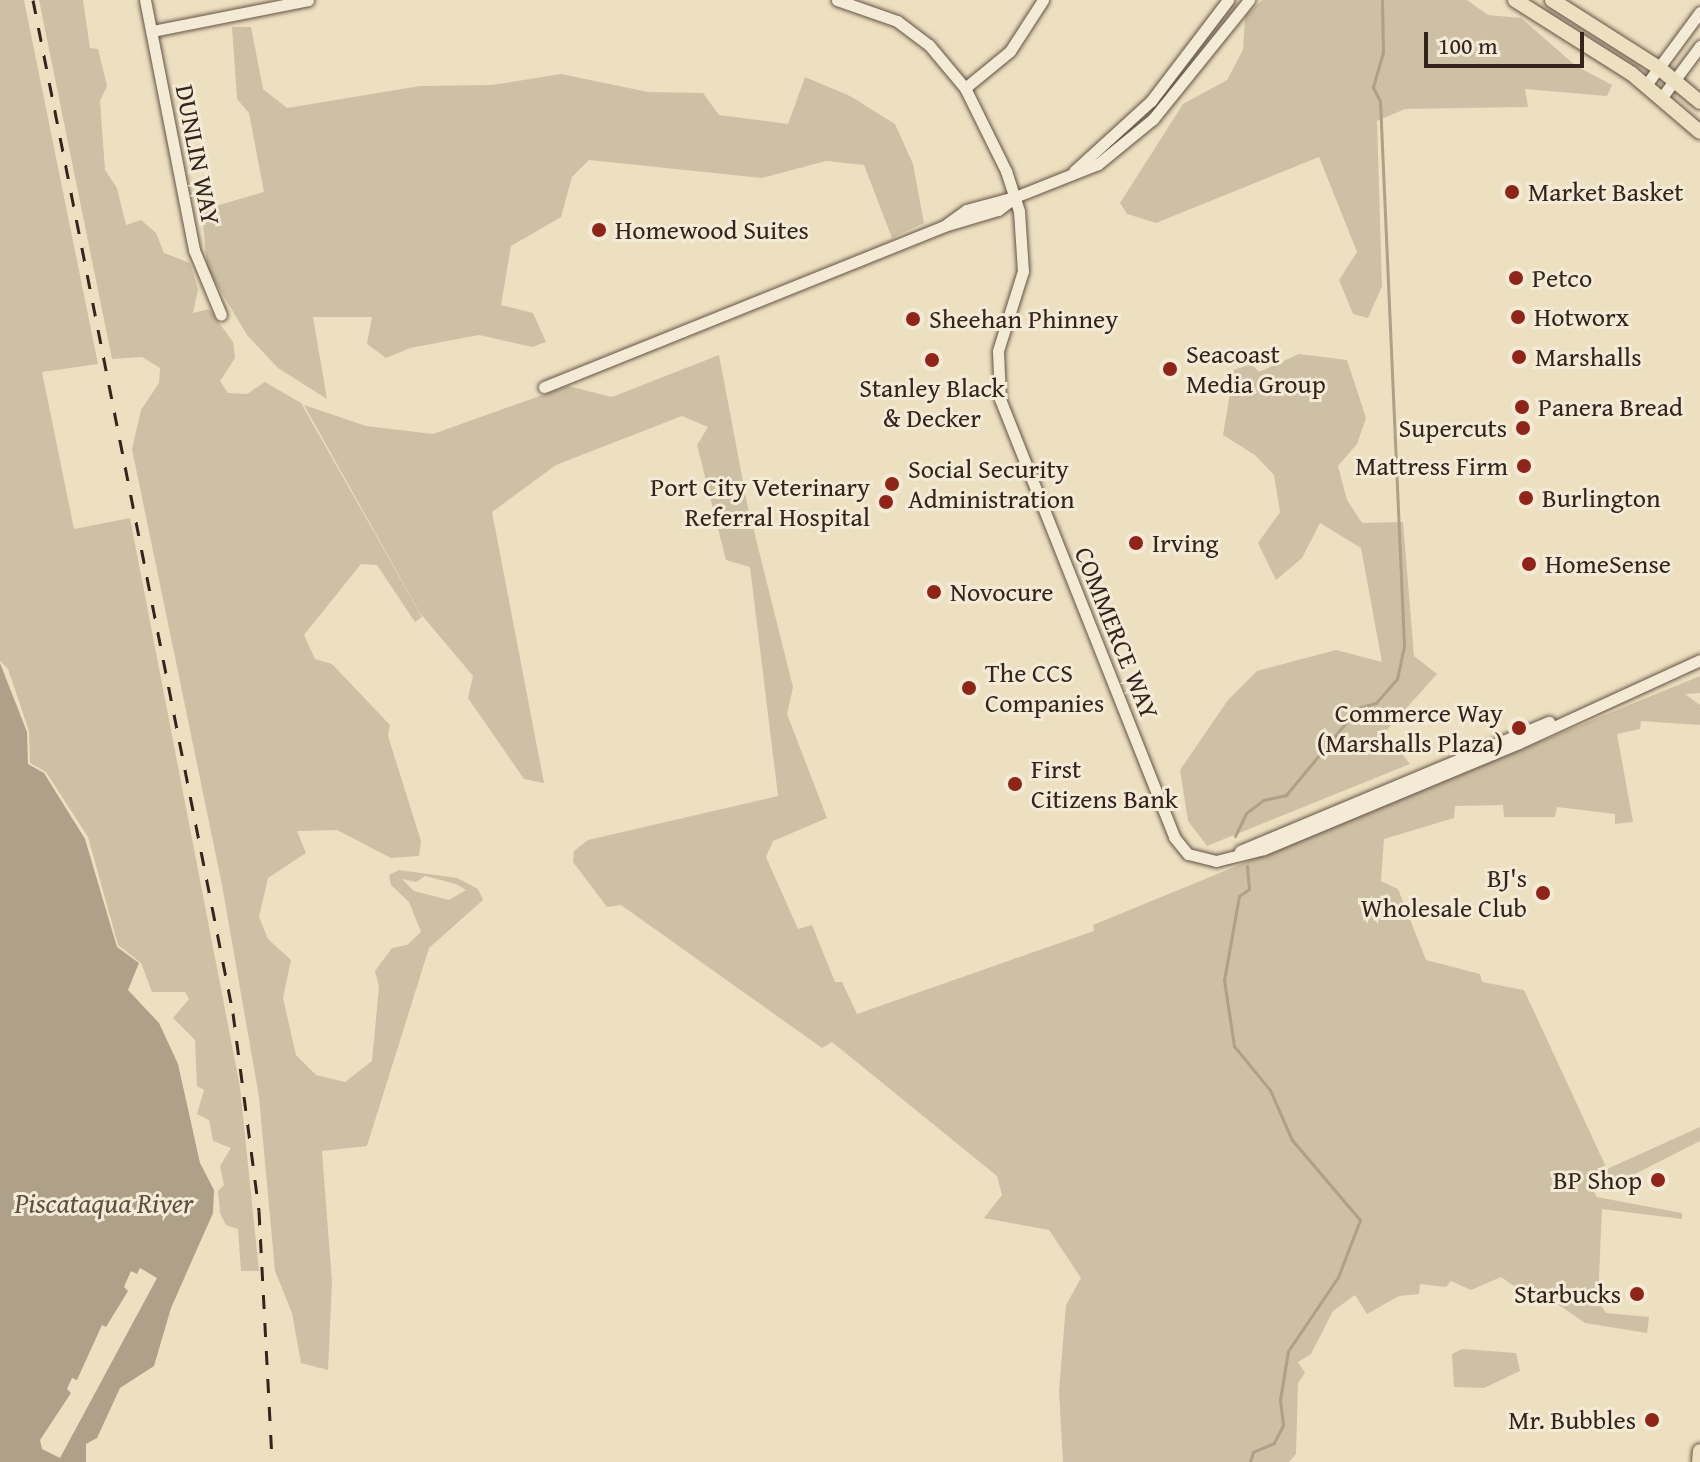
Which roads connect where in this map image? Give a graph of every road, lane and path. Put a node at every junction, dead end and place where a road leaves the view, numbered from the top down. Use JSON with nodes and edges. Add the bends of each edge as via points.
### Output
{"nodes":[{"id":1,"x":145,"y":0,"type":"edge"},
{"id":2,"x":308,"y":0,"type":"edge"},
{"id":3,"x":837,"y":0,"type":"edge"},
{"id":4,"x":1043,"y":0,"type":"edge"},
{"id":5,"x":1228,"y":0,"type":"edge"},
{"id":6,"x":1249,"y":0,"type":"edge"},
{"id":7,"x":1515,"y":0,"type":"edge"},
{"id":8,"x":1552,"y":0,"type":"edge"},
{"id":9,"x":1700,"y":12,"type":"edge"},
{"id":10,"x":152,"y":31,"type":"junction"},
{"id":11,"x":1700,"y":46,"type":"edge"},
{"id":12,"x":1659,"y":68,"type":"junction"},
{"id":13,"x":1675,"y":80,"type":"junction"},
{"id":14,"x":1646,"y":85,"type":"junction"},
{"id":15,"x":965,"y":88,"type":"junction"},
{"id":16,"x":1662,"y":97,"type":"junction"},
{"id":17,"x":1700,"y":102,"type":"edge"},
{"id":18,"x":1700,"y":132,"type":"edge"},
{"id":19,"x":1074,"y":171,"type":"junction"},
{"id":20,"x":1015,"y":197,"type":"junction"},
{"id":21,"x":221,"y":315,"type":"dead end"},
{"id":22,"x":544,"y":387,"type":"dead end"},
{"id":23,"x":1700,"y":660,"type":"edge"},
{"id":24,"x":1700,"y":1451,"type":"edge"},
{"id":25,"x":1699,"y":1462,"type":"edge"}],
"edges":[{"from":1,"to":10,"type":"street","name":"DUNLIN WAY"},
{"from":2,"to":10,"type":"street"},
{"from":3,"to":15,"type":"street","name":"COMMERCE WAY","via":[[903,24],[929,45]]},
{"from":4,"to":15,"type":"street","via":[[1010,51]]},
{"from":5,"to":19,"type":"street","via":[[1151,101]]},
{"from":6,"to":19,"type":"street","via":[[1153,119],[1109,157]]},
{"from":7,"to":14,"type":"main road"},
{"from":8,"to":12,"type":"main road"},
{"from":9,"to":12,"type":"street"},
{"from":10,"to":21,"type":"street","name":"DUNLIN WAY","via":[[194,250]]},
{"from":11,"to":13,"type":"street"},
{"from":12,"to":13,"type":"main road"},
{"from":12,"to":14,"type":"street"},
{"from":13,"to":16,"type":"street"},
{"from":13,"to":17,"type":"main road"},
{"from":14,"to":16,"type":"main road"},
{"from":15,"to":20,"type":"street","name":"COMMERCE WAY"},
{"from":16,"to":18,"type":"main road"},
{"from":19,"to":20,"type":"street"},
{"from":20,"to":22,"type":"street","via":[[966,210],[944,226]]},
{"from":20,"to":23,"type":"street","name":"COMMERCE WAY","via":[[1023,271],[998,351],[1000,399],[1182,849],[1201,860],[1264,849],[1519,743]]},
{"from":24,"to":25,"type":"main road"}]}
